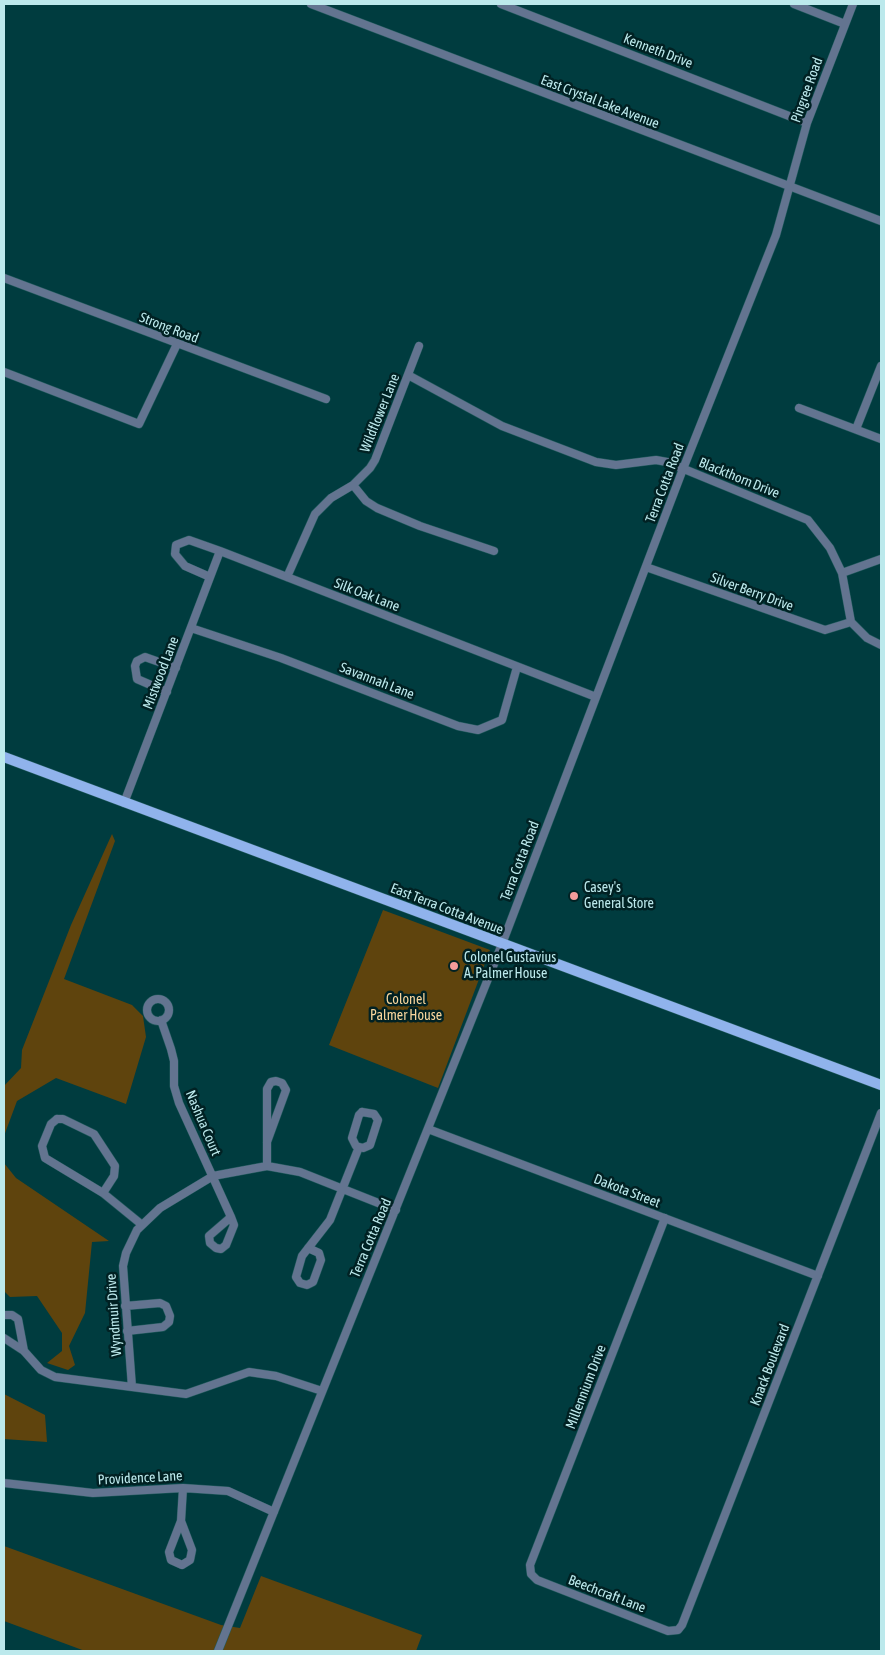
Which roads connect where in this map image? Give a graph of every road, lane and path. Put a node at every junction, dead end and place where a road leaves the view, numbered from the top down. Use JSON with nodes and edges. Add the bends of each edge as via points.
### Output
{"nodes":[{"id":1,"x":311,"y":4,"type":"edge"},
{"id":2,"x":501,"y":4,"type":"edge"},
{"id":3,"x":794,"y":4,"type":"edge"},
{"id":4,"x":853,"y":4,"type":"edge"},
{"id":5,"x":845,"y":24,"type":"junction"},
{"id":6,"x":807,"y":122,"type":"junction"},
{"id":7,"x":790,"y":188,"type":"junction"},
{"id":8,"x":881,"y":222,"type":"edge"},
{"id":9,"x":4,"y":278,"type":"edge"},
{"id":10,"x":177,"y":344,"type":"junction"},
{"id":11,"x":419,"y":346,"type":"dead end"},
{"id":12,"x":881,"y":366,"type":"edge"},
{"id":13,"x":4,"y":372,"type":"edge"},
{"id":14,"x":408,"y":375,"type":"junction"},
{"id":15,"x":326,"y":399,"type":"dead end"},
{"id":16,"x":799,"y":408,"type":"dead end"},
{"id":17,"x":856,"y":429,"type":"junction"},
{"id":18,"x":881,"y":439,"type":"edge"},
{"id":19,"x":683,"y":469,"type":"junction"},
{"id":20,"x":353,"y":485,"type":"junction"},
{"id":21,"x":220,"y":551,"type":"junction"},
{"id":22,"x":494,"y":551,"type":"dead end"},
{"id":23,"x":881,"y":559,"type":"edge"},
{"id":24,"x":646,"y":567,"type":"junction"},
{"id":25,"x":842,"y":573,"type":"junction"},
{"id":26,"x":210,"y":577,"type":"junction"},
{"id":27,"x":287,"y":577,"type":"junction"},
{"id":28,"x":851,"y":622,"type":"junction"},
{"id":29,"x":191,"y":628,"type":"junction"},
{"id":30,"x":881,"y":645,"type":"edge"},
{"id":31,"x":517,"y":667,"type":"junction"},
{"id":32,"x":176,"y":668,"type":"junction"},
{"id":33,"x":167,"y":692,"type":"junction"},
{"id":34,"x":596,"y":697,"type":"junction"},
{"id":35,"x":4,"y":757,"type":"edge"},
{"id":36,"x":124,"y":803,"type":"junction"},
{"id":37,"x":502,"y":944,"type":"junction"},
{"id":38,"x":161,"y":1020,"type":"dead end"},
{"id":39,"x":881,"y":1085,"type":"edge"},
{"id":40,"x":881,"y":1113,"type":"edge"},
{"id":41,"x":428,"y":1129,"type":"junction"},
{"id":42,"x":267,"y":1142,"type":"junction"},
{"id":43,"x":359,"y":1147,"type":"junction"},
{"id":44,"x":266,"y":1166,"type":"junction"},
{"id":45,"x":213,"y":1176,"type":"junction"},
{"id":46,"x":342,"y":1189,"type":"junction"},
{"id":47,"x":103,"y":1194,"type":"junction"},
{"id":48,"x":396,"y":1210,"type":"junction"},
{"id":49,"x":231,"y":1217,"type":"dead end"},
{"id":50,"x":665,"y":1218,"type":"junction"},
{"id":51,"x":141,"y":1224,"type":"junction"},
{"id":52,"x":308,"y":1248,"type":"junction"},
{"id":53,"x":818,"y":1276,"type":"junction"},
{"id":54,"x":125,"y":1306,"type":"junction"},
{"id":55,"x":4,"y":1314,"type":"edge"},
{"id":56,"x":127,"y":1331,"type":"junction"},
{"id":57,"x":4,"y":1338,"type":"edge"},
{"id":58,"x":24,"y":1351,"type":"junction"},
{"id":59,"x":132,"y":1387,"type":"junction"},
{"id":60,"x":322,"y":1391,"type":"junction"},
{"id":61,"x":4,"y":1483,"type":"edge"},
{"id":62,"x":183,"y":1488,"type":"junction"},
{"id":63,"x":274,"y":1512,"type":"junction"},
{"id":64,"x":181,"y":1522,"type":"junction"},
{"id":65,"x":530,"y":1565,"type":"joint"},
{"id":66,"x":682,"y":1626,"type":"joint"},
{"id":67,"x":218,"y":1651,"type":"edge"}],
"edges":[{"from":1,"to":7,"type":"street","name":"East Crystal Lake Avenue"},
{"from":2,"to":6,"type":"street","name":"Kenneth Drive"},
{"from":3,"to":5,"type":"street"},
{"from":4,"to":5,"type":"street","name":"Pingree Road"},
{"from":5,"to":6,"type":"street","name":"Pingree Road"},
{"from":6,"to":7,"type":"street","name":"Pingree Road"},
{"from":7,"to":8,"type":"street","name":"East Crystal Lake Avenue"},
{"from":7,"to":19,"type":"street","name":"Terra Cotta Road","via":[[776,235]]},
{"from":9,"to":10,"type":"street","name":"Strong Road"},
{"from":10,"to":13,"type":"street","via":[[139,424]]},
{"from":10,"to":15,"type":"street","name":"Strong Road"},
{"from":11,"to":14,"type":"street","name":"Wildflower Lane"},
{"from":12,"to":17,"type":"street"},
{"from":14,"to":19,"type":"street","name":"Blackthorn Drive","via":[[502,426],[596,462],[616,465],[656,460]]},
{"from":14,"to":20,"type":"street","name":"Wildflower Lane","via":[[379,453]]},
{"from":16,"to":17,"type":"street"},
{"from":17,"to":18,"type":"street"},
{"from":19,"to":24,"type":"street","name":"Terra Cotta Road"},
{"from":19,"to":25,"type":"street","name":"Blackthorn Drive","via":[[808,520],[830,548]]},
{"from":20,"to":22,"type":"street","via":[[376,508]]},
{"from":20,"to":27,"type":"street","name":"Wildflower Lane","via":[[331,498],[315,514]]},
{"from":21,"to":26,"type":"street","name":"Mistwood Lane"},
{"from":21,"to":26,"type":"street","name":"Silk Oak Lane","via":[[189,540],[176,545],[175,554],[185,566]]},
{"from":21,"to":27,"type":"street","name":"Silk Oak Lane"},
{"from":23,"to":25,"type":"street"},
{"from":24,"to":28,"type":"street","name":"Silver Berry Drive","via":[[825,630]]},
{"from":24,"to":34,"type":"street","name":"Terra Cotta Road"},
{"from":25,"to":28,"type":"street","name":"Blackthorn Drive"},
{"from":26,"to":29,"type":"street","name":"Mistwood Lane"},
{"from":27,"to":31,"type":"street","name":"Silk Oak Lane"},
{"from":28,"to":30,"type":"street","via":[[867,638]]},
{"from":29,"to":31,"type":"street","name":"Savannah Lane","via":[[281,658],[458,726],[478,730],[502,720]]},
{"from":29,"to":32,"type":"street","name":"Mistwood Lane"},
{"from":31,"to":34,"type":"street","name":"Silk Oak Lane"},
{"from":32,"to":33,"type":"street","name":"Mistwood Lane"},
{"from":32,"to":33,"type":"street","via":[[145,657],[135,666],[137,679]]},
{"from":33,"to":36,"type":"street","name":"Mistwood Lane"},
{"from":34,"to":37,"type":"street","name":"Terra Cotta Road"},
{"from":35,"to":36,"type":"main road","name":"East Terra Cotta Avenue"},
{"from":36,"to":37,"type":"main road","name":"East Terra Cotta Avenue"},
{"from":37,"to":39,"type":"main road","name":"East Terra Cotta Avenue"},
{"from":37,"to":41,"type":"street","name":"Terra Cotta Road"},
{"from":38,"to":45,"type":"street","name":"Nashua Court","via":[[174,1061],[174,1086]]},
{"from":40,"to":53,"type":"street","name":"Knack Boulevard"},
{"from":41,"to":48,"type":"street","name":"Terra Cotta Road"},
{"from":41,"to":50,"type":"street","name":"Dakota Street"},
{"from":42,"to":42,"type":"street","via":[[286,1090],[276,1081],[271,1082],[267,1089]]},
{"from":42,"to":44,"type":"street"},
{"from":43,"to":43,"type":"street","via":[[370,1145],[378,1123],[376,1116],[369,1112],[359,1115],[352,1136]]},
{"from":43,"to":46,"type":"street"},
{"from":44,"to":45,"type":"street","name":"Wyndmuir Drive"},
{"from":44,"to":46,"type":"street","name":"Wyndmuir Drive","via":[[300,1172]]},
{"from":45,"to":49,"type":"street","name":"Nashua Court"},
{"from":45,"to":51,"type":"street","name":"Wyndmuir Drive","via":[[160,1208]]},
{"from":46,"to":48,"type":"street","name":"Wyndmuir Drive"},
{"from":46,"to":52,"type":"street","via":[[330,1220]]},
{"from":47,"to":47,"type":"street","via":[[114,1176],[115,1166],[91,1132],[63,1119],[55,1120],[42,1146],[45,1158]]},
{"from":47,"to":51,"type":"street"},
{"from":48,"to":60,"type":"street","name":"Terra Cotta Road"},
{"from":50,"to":53,"type":"street","name":"Dakota Street"},
{"from":50,"to":65,"type":"street","name":"Millennium Drive"},
{"from":51,"to":54,"type":"street","name":"Wyndmuir Drive","via":[[125,1259]]},
{"from":52,"to":52,"type":"street","via":[[296,1275],[298,1282],[307,1285],[313,1282],[322,1258]]},
{"from":53,"to":66,"type":"street","name":"Knack Boulevard"},
{"from":54,"to":56,"type":"street","name":"Wyndmuir Drive"},
{"from":54,"to":56,"type":"street","via":[[160,1303],[166,1306],[170,1316],[163,1327]]},
{"from":55,"to":58,"type":"street","via":[[18,1319]]},
{"from":56,"to":59,"type":"street","name":"Wyndmuir Drive"},
{"from":57,"to":58,"type":"street"},
{"from":58,"to":59,"type":"street","via":[[36,1367],[55,1377]]},
{"from":59,"to":60,"type":"street","via":[[186,1394],[249,1372],[276,1376]]},
{"from":60,"to":63,"type":"street","name":"Terra Cotta Road"},
{"from":61,"to":62,"type":"street","name":"Providence Lane","via":[[93,1493]]},
{"from":62,"to":63,"type":"street","name":"Providence Lane","via":[[228,1491]]},
{"from":62,"to":64,"type":"street"},
{"from":63,"to":67,"type":"street","name":"Terra Cotta Road"},
{"from":64,"to":64,"type":"street","via":[[168,1552],[171,1560],[182,1565],[190,1560],[192,1550]]},
{"from":65,"to":66,"type":"street","name":"Beechcraft Lane","via":[[531,1574],[537,1580],[668,1631]]}]}
